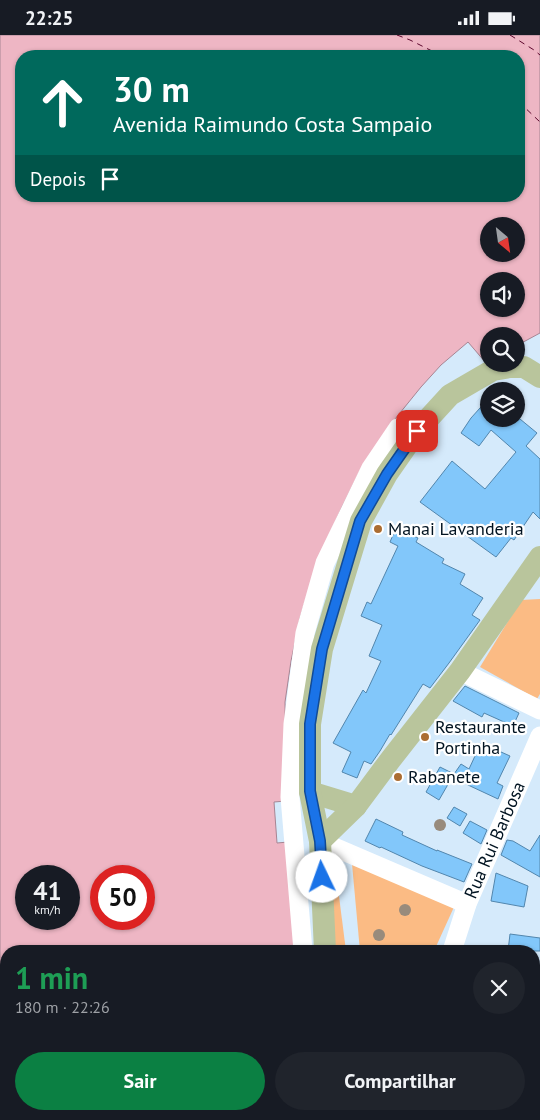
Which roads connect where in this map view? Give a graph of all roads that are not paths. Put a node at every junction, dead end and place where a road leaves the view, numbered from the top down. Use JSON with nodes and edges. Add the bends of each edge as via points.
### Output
{"nodes":[{"id":1,"x":540,"y":377,"type":"edge"},
{"id":2,"x":417,"y":431,"type":"junction"},
{"id":3,"x":540,"y":557,"type":"edge"},
{"id":4,"x":532,"y":581,"type":"edge"},
{"id":5,"x":460,"y":671,"type":"junction"},
{"id":6,"x":540,"y":710,"type":"edge"},
{"id":7,"x":540,"y":736,"type":"edge"},
{"id":8,"x":310,"y":791,"type":"junction"},
{"id":9,"x":356,"y":807,"type":"junction"},
{"id":10,"x":320,"y":841,"type":"junction"},
{"id":11,"x":467,"y":905,"type":"junction"},
{"id":12,"x":302,"y":945,"type":"edge"},
{"id":13,"x":325,"y":945,"type":"edge"},
{"id":14,"x":455,"y":945,"type":"edge"}],
"edges":[{"from":1,"to":2,"type":"main road","via":[[524,367],[493,370],[450,395]]},
{"from":2,"to":8,"type":"main road","via":[[360,521],[322,649],[310,724]]},
{"from":2,"to":12,"type":"street","via":[[398,428],[371,467],[325,563],[305,633],[293,724],[290,797]]},
{"from":3,"to":4,"type":"main road"},
{"from":4,"to":5,"type":"main road"},
{"from":5,"to":6,"type":"street"},
{"from":5,"to":9,"type":"main road"},
{"from":7,"to":11,"type":"street","name":"Rua Rui Barbosa"},
{"from":8,"to":9,"type":"main road"},
{"from":8,"to":10,"type":"main road"},
{"from":9,"to":10,"type":"main road"},
{"from":10,"to":11,"type":"street"},
{"from":10,"to":13,"type":"main road"},
{"from":11,"to":14,"type":"street","name":"Rua Rui Barbosa"}]}
